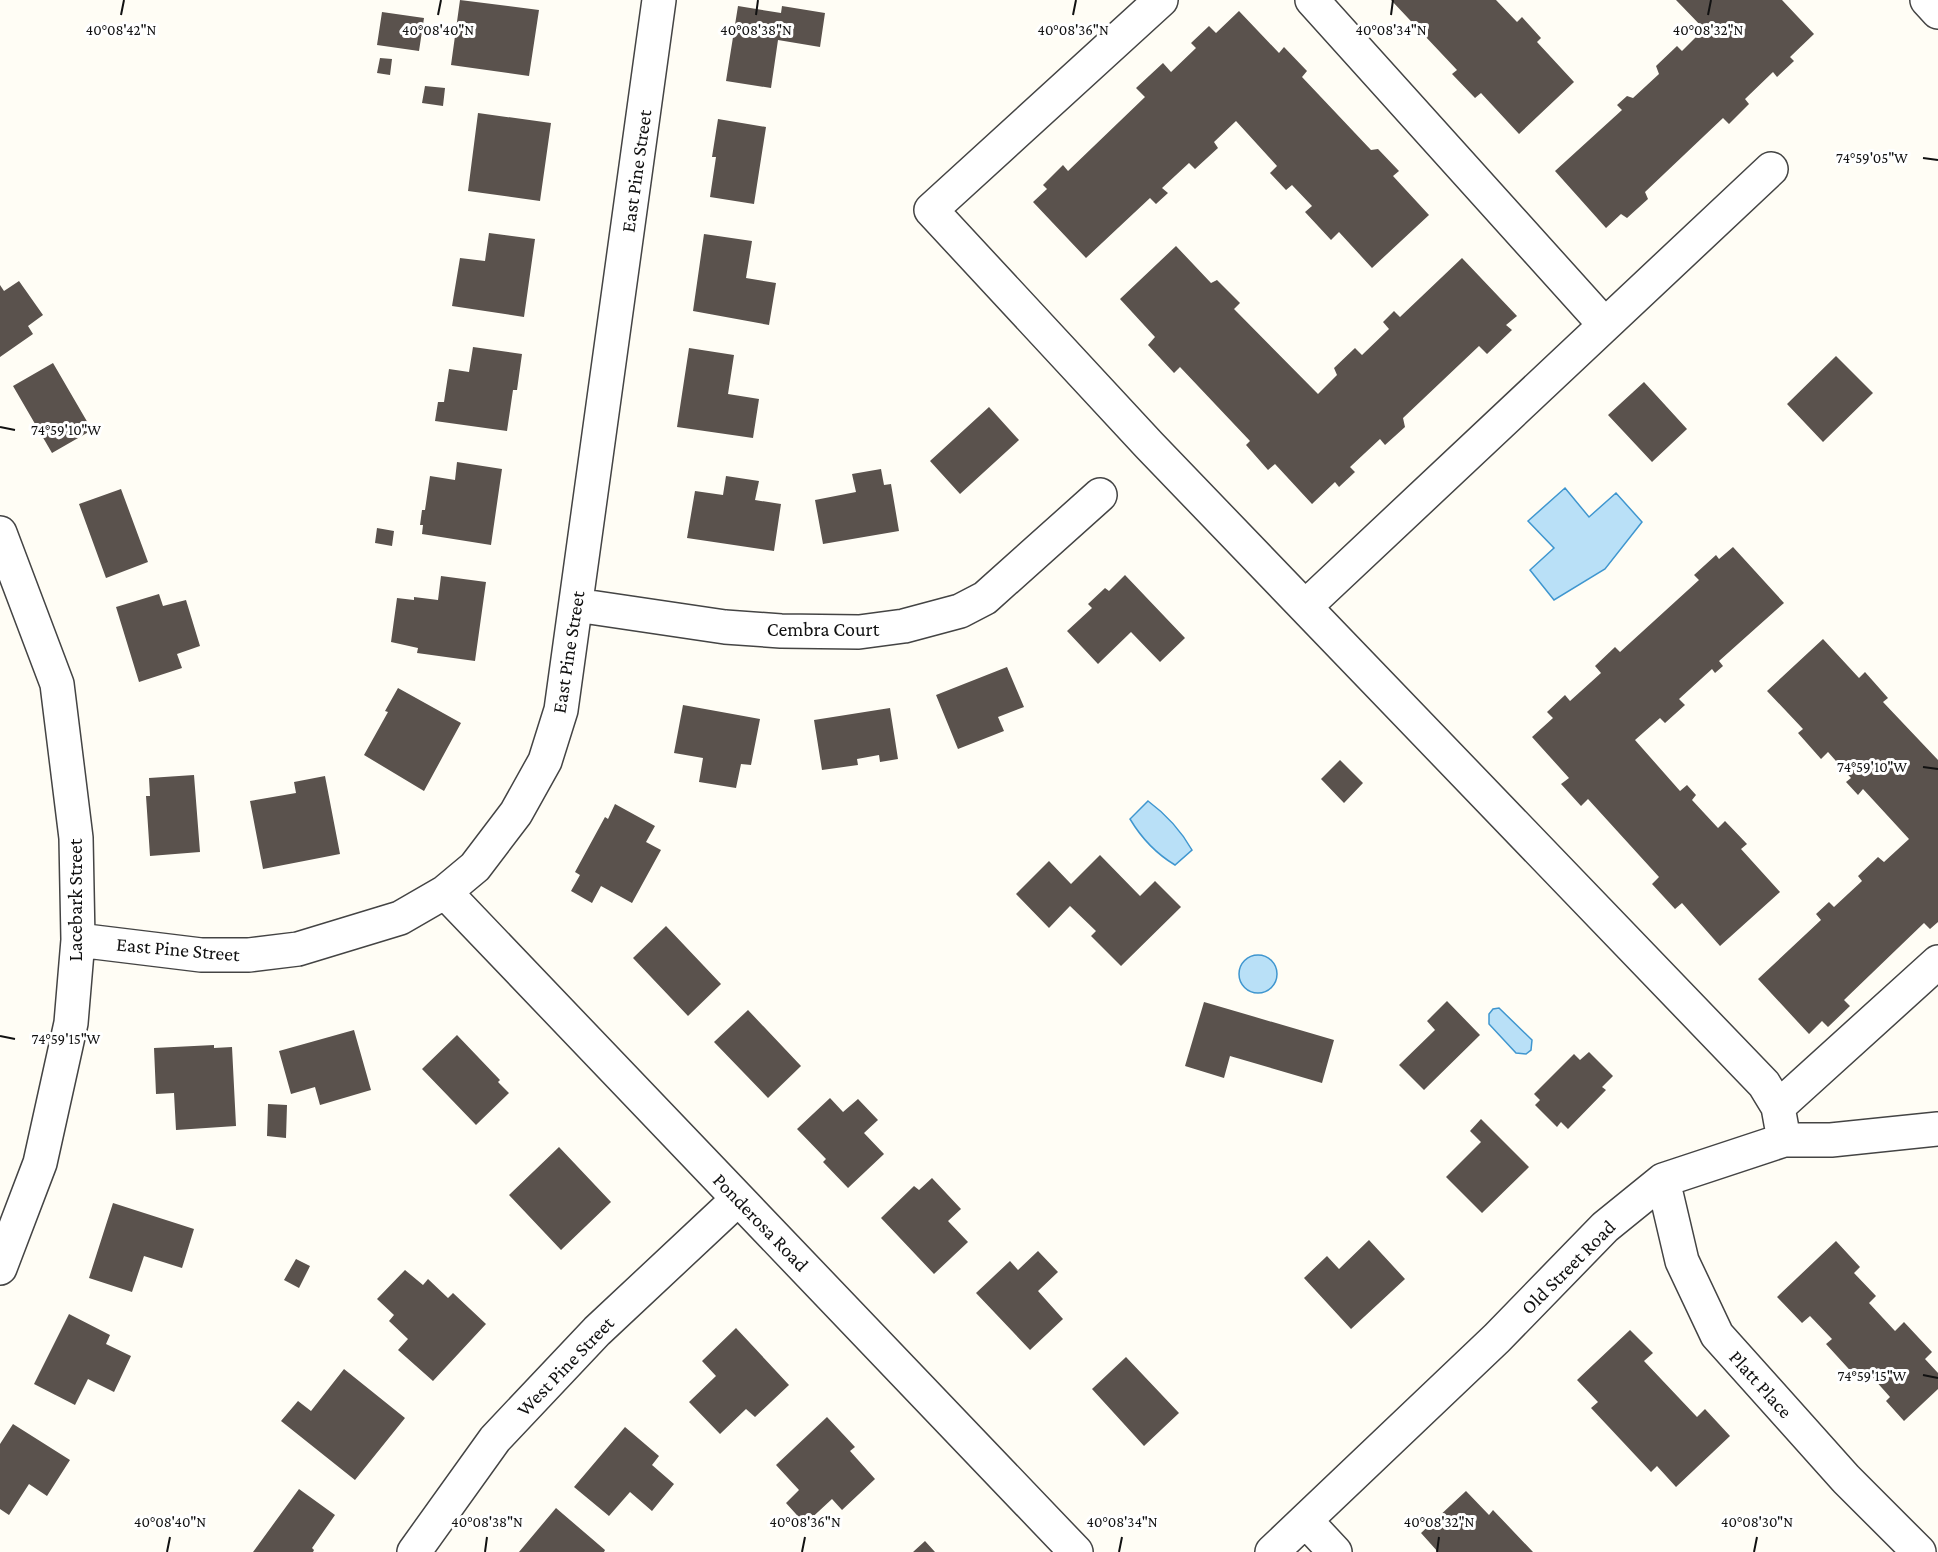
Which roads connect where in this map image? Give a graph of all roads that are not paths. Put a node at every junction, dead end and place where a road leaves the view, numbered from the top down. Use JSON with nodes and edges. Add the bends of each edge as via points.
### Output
{"nodes":[{"id":1,"x":659,"y":0,"type":"edge"},
{"id":2,"x":1161,"y":0,"type":"edge"},
{"id":3,"x":1312,"y":0,"type":"edge"},
{"id":4,"x":1927,"y":0,"type":"edge"},
{"id":5,"x":1938,"y":12,"type":"edge"},
{"id":6,"x":1771,"y":169,"type":"dead end"},
{"id":7,"x":1605,"y":325,"type":"junction"},
{"id":8,"x":1100,"y":495,"type":"dead end"},
{"id":9,"x":0,"y":533,"type":"edge"},
{"id":10,"x":576,"y":605,"type":"junction"},
{"id":11,"x":1305,"y":608,"type":"junction"},
{"id":12,"x":445,"y":892,"type":"junction"},
{"id":13,"x":78,"y":940,"type":"junction"},
{"id":14,"x":1938,"y":962,"type":"edge"},
{"id":15,"x":1778,"y":1107,"type":"junction"},
{"id":16,"x":1938,"y":1129,"type":"edge"},
{"id":17,"x":1784,"y":1140,"type":"junction"},
{"id":18,"x":1663,"y":1180,"type":"junction"},
{"id":19,"x":738,"y":1199,"type":"junction"},
{"id":20,"x":0,"y":1268,"type":"edge"},
{"id":21,"x":1306,"y":1521,"type":"junction"},
{"id":22,"x":414,"y":1552,"type":"edge"},
{"id":23,"x":1076,"y":1552,"type":"edge"},
{"id":24,"x":1272,"y":1552,"type":"edge"},
{"id":25,"x":1335,"y":1552,"type":"edge"},
{"id":26,"x":1919,"y":1552,"type":"edge"}],
"edges":[{"from":1,"to":10,"type":"street","name":"East Pine Street"},
{"from":2,"to":11,"type":"street","via":[[931,210]]},
{"from":3,"to":7,"type":"street"},
{"from":4,"to":5,"type":"street"},
{"from":6,"to":7,"type":"street"},
{"from":7,"to":11,"type":"street"},
{"from":8,"to":10,"type":"street","name":"Cembra Court","via":[[985,598],[960,611],[904,626],[859,632],[781,631],[725,627]]},
{"from":9,"to":13,"type":"street","name":"Lacebark Street","via":[[57,684],[76,838]]},
{"from":10,"to":12,"type":"street","name":"East Pine Street","via":[[561,710],[545,761],[516,813],[475,867]]},
{"from":11,"to":15,"type":"street","via":[[1764,1084]]},
{"from":12,"to":13,"type":"street","name":"East Pine Street","via":[[400,918],[298,950],[201,955]]},
{"from":12,"to":19,"type":"street","name":"Ponderosa Road"},
{"from":13,"to":20,"type":"street","name":"Lacebark Street","via":[[70,1023],[39,1163]]},
{"from":14,"to":15,"type":"street"},
{"from":15,"to":17,"type":"street"},
{"from":16,"to":17,"type":"street","name":"Old Street Road","via":[[1831,1140]]},
{"from":17,"to":18,"type":"street","name":"Old Street Road"},
{"from":18,"to":21,"type":"street","name":"Old Street Road","via":[[1605,1227],[1497,1338]]},
{"from":18,"to":26,"type":"street","name":"Platt Place","via":[[1682,1262],[1717,1335],[1846,1479]]},
{"from":19,"to":22,"type":"street","name":"West Pine Street","via":[[597,1330],[495,1439]]},
{"from":19,"to":23,"type":"street","name":"Ponderosa Road"},
{"from":21,"to":24,"type":"street","name":"Old Street Road"},
{"from":21,"to":25,"type":"street"}]}
